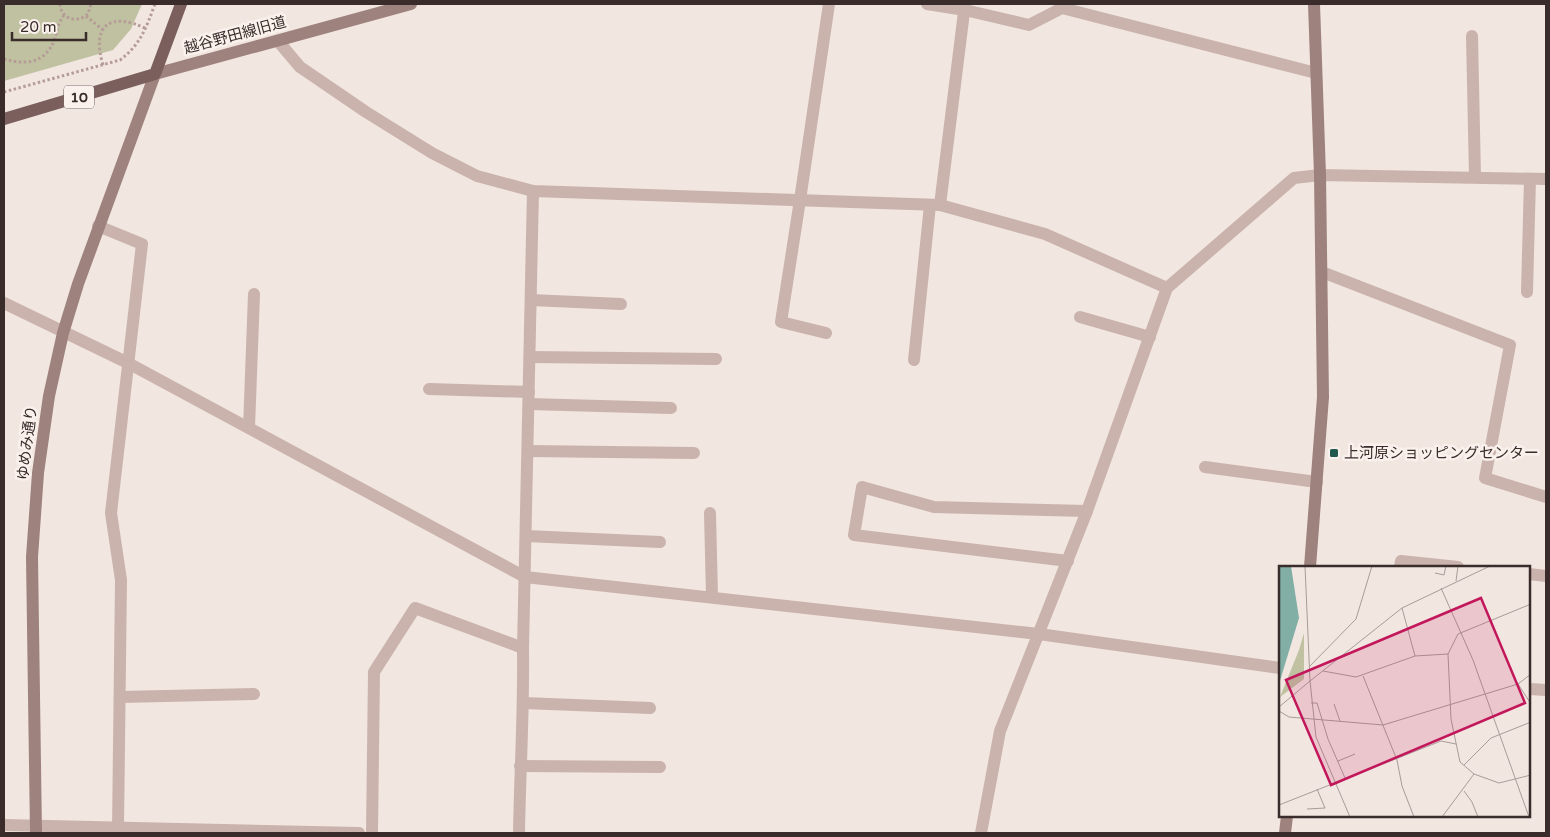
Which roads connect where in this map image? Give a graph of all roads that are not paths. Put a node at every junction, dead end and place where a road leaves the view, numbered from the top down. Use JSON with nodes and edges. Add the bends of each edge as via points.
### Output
{"nodes":[{"id":1,"x":181,"y":4,"type":"edge"},
{"id":2,"x":411,"y":4,"type":"edge"},
{"id":3,"x":829,"y":4,"type":"edge"},
{"id":4,"x":927,"y":4,"type":"edge"},
{"id":5,"x":1314,"y":4,"type":"edge"},
{"id":6,"x":965,"y":7,"type":"edge"},
{"id":7,"x":1472,"y":36,"type":"dead end"},
{"id":8,"x":278,"y":40,"type":"junction"},
{"id":9,"x":1316,"y":73,"type":"junction"},
{"id":10,"x":155,"y":74,"type":"junction"},
{"id":11,"x":4,"y":119,"type":"edge"},
{"id":12,"x":1320,"y":175,"type":"junction"},
{"id":13,"x":1475,"y":177,"type":"junction"},
{"id":14,"x":1530,"y":179,"type":"junction"},
{"id":15,"x":1546,"y":179,"type":"edge"},
{"id":16,"x":533,"y":191,"type":"junction"},
{"id":17,"x":800,"y":200,"type":"junction"},
{"id":18,"x":935,"y":205,"type":"junction"},
{"id":19,"x":98,"y":226,"type":"junction"},
{"id":20,"x":1322,"y":272,"type":"junction"},
{"id":21,"x":1167,"y":288,"type":"junction"},
{"id":22,"x":1527,"y":292,"type":"dead end"},
{"id":23,"x":254,"y":294,"type":"dead end"},
{"id":24,"x":531,"y":300,"type":"junction"},
{"id":25,"x":4,"y":303,"type":"edge"},
{"id":26,"x":621,"y":304,"type":"dead end"},
{"id":27,"x":1080,"y":317,"type":"dead end"},
{"id":28,"x":63,"y":333,"type":"junction"},
{"id":29,"x":826,"y":333,"type":"dead end"},
{"id":30,"x":1150,"y":337,"type":"junction"},
{"id":31,"x":530,"y":357,"type":"junction"},
{"id":32,"x":716,"y":360,"type":"dead end"},
{"id":33,"x":914,"y":360,"type":"dead end"},
{"id":34,"x":128,"y":363,"type":"junction"},
{"id":35,"x":429,"y":388,"type":"dead end"},
{"id":36,"x":529,"y":398,"type":"junction"},
{"id":37,"x":671,"y":408,"type":"dead end"},
{"id":38,"x":249,"y":428,"type":"junction"},
{"id":39,"x":528,"y":450,"type":"junction"},
{"id":40,"x":694,"y":453,"type":"dead end"},
{"id":41,"x":1205,"y":467,"type":"dead end"},
{"id":42,"x":1317,"y":482,"type":"junction"},
{"id":43,"x":1546,"y":497,"type":"edge"},
{"id":44,"x":1087,"y":511,"type":"junction"},
{"id":45,"x":710,"y":514,"type":"dead end"},
{"id":46,"x":526,"y":536,"type":"junction"},
{"id":47,"x":660,"y":542,"type":"dead end"},
{"id":48,"x":1068,"y":561,"type":"junction"},
{"id":49,"x":1310,"y":566,"type":"edge"},
{"id":50,"x":1400,"y":566,"type":"edge"},
{"id":51,"x":1448,"y":566,"type":"edge"},
{"id":52,"x":1530,"y":574,"type":"edge"},
{"id":53,"x":1546,"y":576,"type":"edge"},
{"id":54,"x":525,"y":577,"type":"junction"},
{"id":55,"x":712,"y":597,"type":"junction"},
{"id":56,"x":1039,"y":634,"type":"junction"},
{"id":57,"x":524,"y":648,"type":"junction"},
{"id":58,"x":1279,"y":668,"type":"edge"},
{"id":59,"x":1530,"y":689,"type":"edge"},
{"id":60,"x":1546,"y":690,"type":"edge"},
{"id":61,"x":254,"y":694,"type":"dead end"},
{"id":62,"x":120,"y":697,"type":"junction"},
{"id":63,"x":524,"y":703,"type":"junction"},
{"id":64,"x":650,"y":708,"type":"dead end"},
{"id":65,"x":520,"y":766,"type":"junction"},
{"id":66,"x":660,"y":767,"type":"dead end"},
{"id":67,"x":1287,"y":817,"type":"edge"},
{"id":68,"x":4,"y":825,"type":"edge"},
{"id":69,"x":36,"y":830,"type":"edge"},
{"id":70,"x":118,"y":831,"type":"edge"},
{"id":71,"x":359,"y":833,"type":"edge"},
{"id":72,"x":372,"y":833,"type":"edge"},
{"id":73,"x":519,"y":833,"type":"edge"},
{"id":74,"x":981,"y":833,"type":"edge"},
{"id":75,"x":1285,"y":833,"type":"edge"}],
"edges":[{"from":1,"to":10,"type":"main road"},
{"from":2,"to":8,"type":"street","name":"越谷野田線旧道"},
{"from":3,"to":17,"type":"street"},
{"from":4,"to":6,"type":"street"},
{"from":5,"to":9,"type":"street"},
{"from":6,"to":9,"type":"street","via":[[1029,25],[1062,8]]},
{"from":6,"to":18,"type":"street"},
{"from":7,"to":13,"type":"street"},
{"from":8,"to":10,"type":"street","name":"越谷野田線旧道"},
{"from":8,"to":16,"type":"street","via":[[300,67],[432,153],[477,176]]},
{"from":9,"to":12,"type":"street"},
{"from":10,"to":11,"type":"main road","number":"10"},
{"from":10,"to":19,"type":"street","name":"ゆめみ通り"},
{"from":12,"to":13,"type":"street"},
{"from":12,"to":20,"type":"street"},
{"from":12,"to":21,"type":"street","via":[[1294,178]]},
{"from":13,"to":14,"type":"street"},
{"from":14,"to":15,"type":"street"},
{"from":14,"to":22,"type":"street"},
{"from":16,"to":17,"type":"street"},
{"from":16,"to":24,"type":"street"},
{"from":17,"to":18,"type":"street"},
{"from":17,"to":29,"type":"street","via":[[781,322]]},
{"from":18,"to":21,"type":"street","via":[[1045,234]]},
{"from":18,"to":33,"type":"street"},
{"from":19,"to":28,"type":"street","name":"ゆめみ通り"},
{"from":19,"to":34,"type":"street","via":[[142,244]]},
{"from":20,"to":42,"type":"street","via":[[1324,397]]},
{"from":20,"to":43,"type":"street","via":[[1510,345],[1485,478]]},
{"from":21,"to":30,"type":"street"},
{"from":23,"to":38,"type":"street"},
{"from":24,"to":26,"type":"street"},
{"from":24,"to":31,"type":"street"},
{"from":25,"to":28,"type":"street"},
{"from":27,"to":30,"type":"street"},
{"from":28,"to":34,"type":"street"},
{"from":28,"to":69,"type":"street","name":"ゆめみ通り","via":[[49,396],[38,472],[32,557]]},
{"from":30,"to":44,"type":"street"},
{"from":31,"to":32,"type":"street"},
{"from":31,"to":36,"type":"street"},
{"from":34,"to":38,"type":"street"},
{"from":34,"to":62,"type":"street","via":[[111,513],[121,580]]},
{"from":35,"to":36,"type":"street"},
{"from":36,"to":37,"type":"street"},
{"from":36,"to":39,"type":"street"},
{"from":38,"to":54,"type":"street"},
{"from":39,"to":40,"type":"street"},
{"from":39,"to":46,"type":"street"},
{"from":41,"to":42,"type":"street"},
{"from":42,"to":49,"type":"street"},
{"from":44,"to":48,"type":"street"},
{"from":44,"to":48,"type":"street","via":[[934,507],[862,486],[854,535]]},
{"from":45,"to":55,"type":"street"},
{"from":46,"to":47,"type":"street"},
{"from":46,"to":54,"type":"street"},
{"from":48,"to":56,"type":"street"},
{"from":50,"to":51,"type":"street","via":[[1401,561]]},
{"from":52,"to":53,"type":"street"},
{"from":54,"to":55,"type":"street"},
{"from":54,"to":57,"type":"street"},
{"from":55,"to":56,"type":"street"},
{"from":56,"to":58,"type":"street"},
{"from":56,"to":74,"type":"street","via":[[1000,731]]},
{"from":57,"to":63,"type":"street"},
{"from":57,"to":72,"type":"street","via":[[415,608],[374,672]]},
{"from":59,"to":60,"type":"street"},
{"from":61,"to":62,"type":"street"},
{"from":62,"to":70,"type":"street"},
{"from":63,"to":64,"type":"street"},
{"from":63,"to":65,"type":"street"},
{"from":65,"to":66,"type":"street"},
{"from":65,"to":73,"type":"street"},
{"from":67,"to":75,"type":"street"},
{"from":68,"to":69,"type":"street"},
{"from":69,"to":70,"type":"street"},
{"from":70,"to":71,"type":"street"}]}
